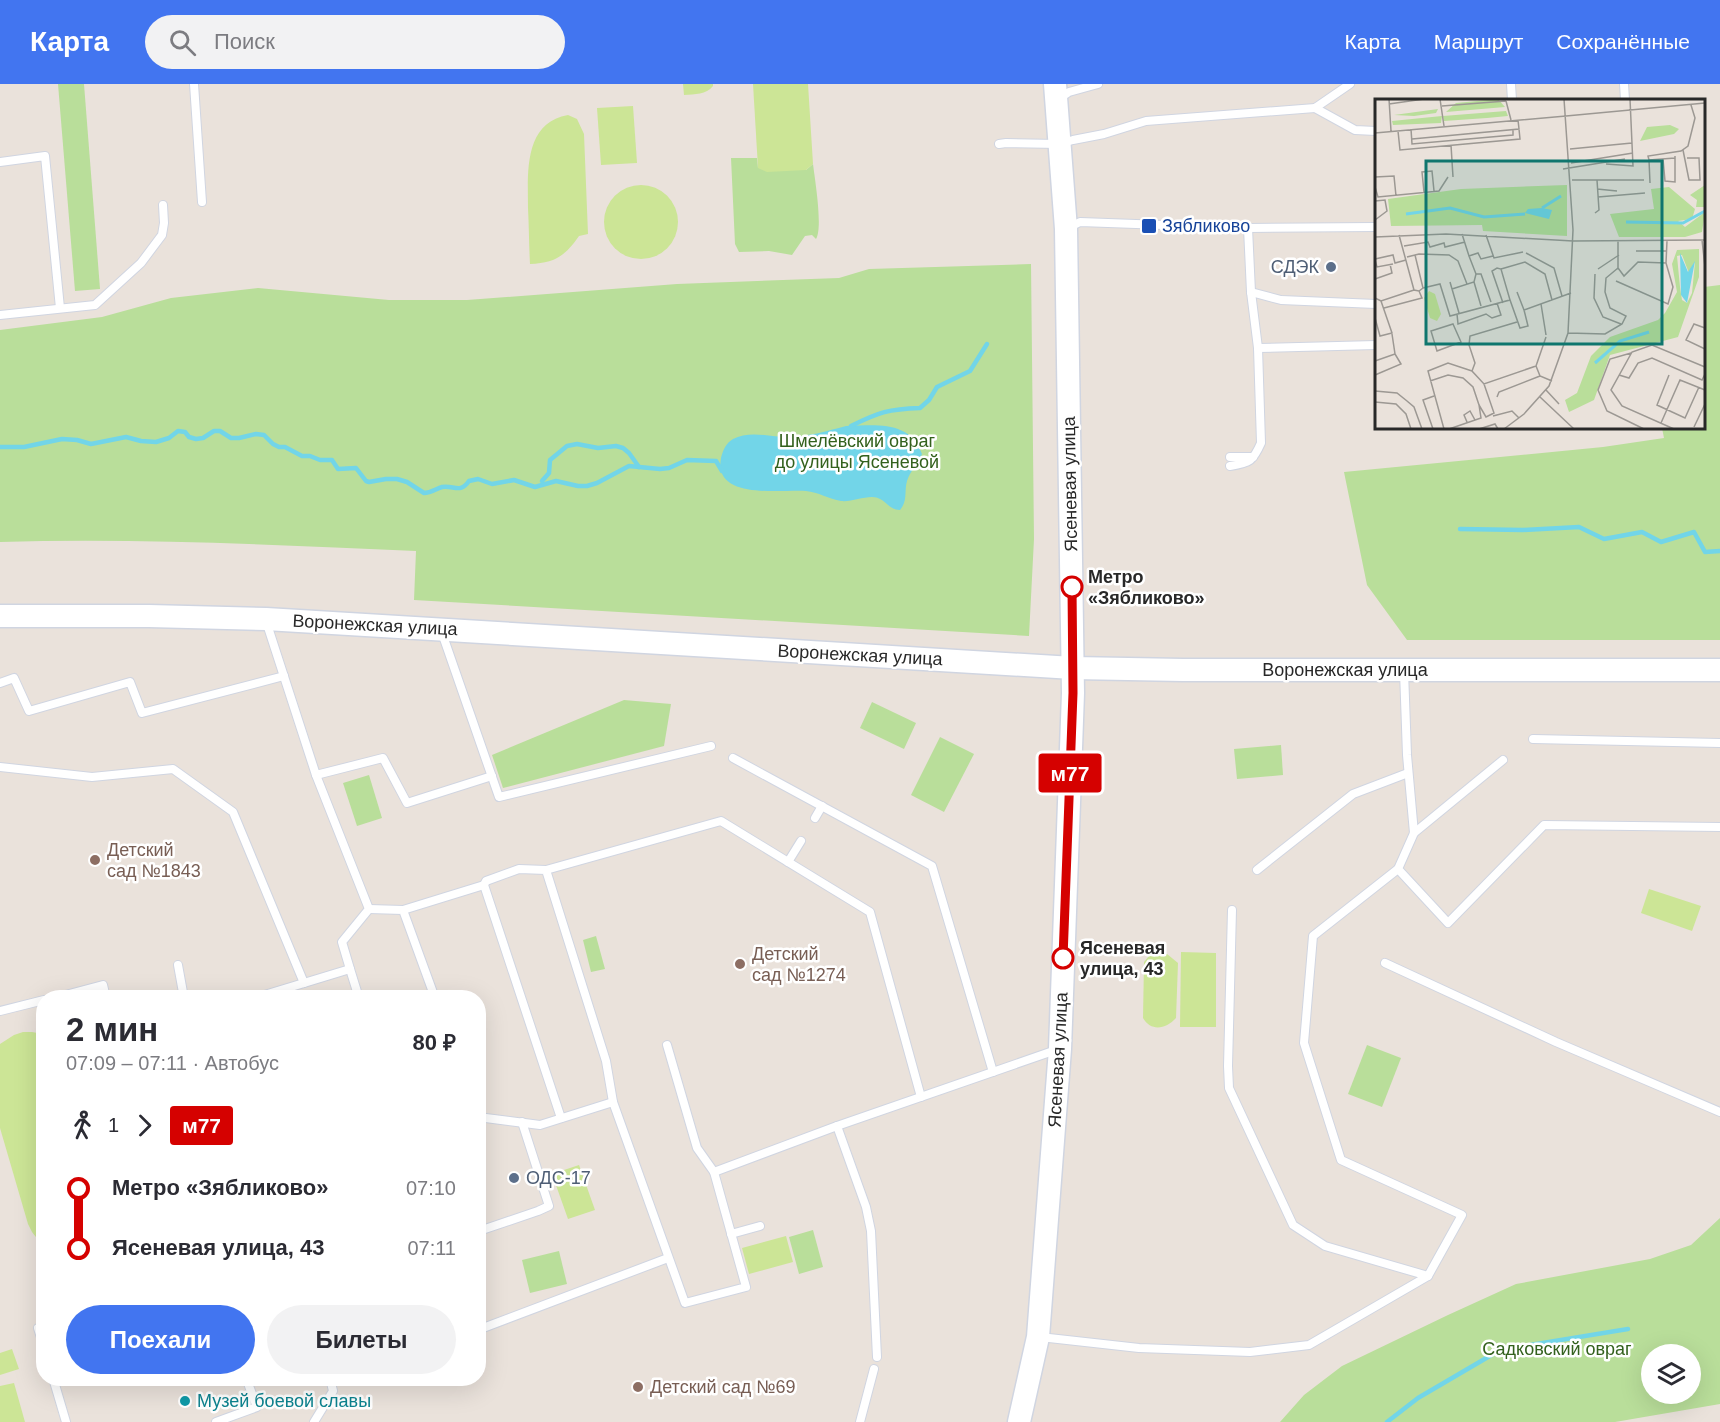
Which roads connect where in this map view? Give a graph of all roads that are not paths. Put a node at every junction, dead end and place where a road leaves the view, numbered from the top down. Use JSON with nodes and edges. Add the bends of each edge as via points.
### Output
{"nodes":[{"id":1,"x":194,"y":84,"type":"edge"},
{"id":2,"x":1098,"y":84,"type":"edge"},
{"id":3,"x":1350,"y":84,"type":"edge"},
{"id":4,"x":1510,"y":84,"type":"edge"},
{"id":5,"x":1624,"y":84,"type":"edge"},
{"id":6,"x":1056,"y":92,"type":"edge"},
{"id":7,"x":1512,"y":99,"type":"edge"},
{"id":8,"x":1625,"y":99,"type":"edge"},
{"id":9,"x":1315,"y":108,"type":"junction"},
{"id":10,"x":1375,"y":131,"type":"edge"},
{"id":11,"x":999,"y":144,"type":"dead end"},
{"id":12,"x":1059,"y":144,"type":"junction"},
{"id":13,"x":0,"y":162,"type":"edge"},
{"id":14,"x":202,"y":202,"type":"dead end"},
{"id":15,"x":163,"y":204,"type":"dead end"},
{"id":16,"x":1375,"y":227,"type":"edge"},
{"id":17,"x":1248,"y":228,"type":"junction"},
{"id":18,"x":1065,"y":229,"type":"junction"},
{"id":19,"x":1251,"y":292,"type":"junction"},
{"id":20,"x":1375,"y":304,"type":"edge"},
{"id":21,"x":60,"y":308,"type":"junction"},
{"id":22,"x":0,"y":315,"type":"edge"},
{"id":23,"x":1375,"y":345,"type":"edge"},
{"id":24,"x":1258,"y":348,"type":"junction"},
{"id":25,"x":1230,"y":462,"type":"dead end"},
{"id":26,"x":0,"y":616,"type":"edge"},
{"id":27,"x":266,"y":619,"type":"junction"},
{"id":28,"x":441,"y":629,"type":"junction"},
{"id":29,"x":1073,"y":668,"type":"junction"},
{"id":30,"x":1404,"y":670,"type":"junction"},
{"id":31,"x":1720,"y":670,"type":"edge"},
{"id":32,"x":284,"y":676,"type":"junction"},
{"id":33,"x":0,"y":683,"type":"edge"},
{"id":34,"x":1533,"y":739,"type":"dead end"},
{"id":35,"x":1720,"y":743,"type":"edge"},
{"id":36,"x":711,"y":746,"type":"dead end"},
{"id":37,"x":733,"y":758,"type":"dead end"},
{"id":38,"x":1503,"y":760,"type":"dead end"},
{"id":39,"x":0,"y":767,"type":"edge"},
{"id":40,"x":1408,"y":773,"type":"junction"},
{"id":41,"x":316,"y":775,"type":"junction"},
{"id":42,"x":492,"y":776,"type":"junction"},
{"id":43,"x":822,"y":806,"type":"junction"},
{"id":44,"x":815,"y":818,"type":"dead end"},
{"id":45,"x":1720,"y":827,"type":"edge"},
{"id":46,"x":1414,"y":833,"type":"junction"},
{"id":47,"x":801,"y":842,"type":"dead end"},
{"id":48,"x":788,"y":862,"type":"junction"},
{"id":49,"x":1398,"y":869,"type":"junction"},
{"id":50,"x":546,"y":870,"type":"junction"},
{"id":51,"x":1257,"y":870,"type":"dead end"},
{"id":52,"x":484,"y":885,"type":"junction"},
{"id":53,"x":369,"y":909,"type":"junction"},
{"id":54,"x":403,"y":910,"type":"junction"},
{"id":55,"x":1232,"y":910,"type":"dead end"},
{"id":56,"x":1385,"y":963,"type":"dead end"},
{"id":57,"x":178,"y":965,"type":"dead end"},
{"id":58,"x":350,"y":969,"type":"junction"},
{"id":59,"x":304,"y":983,"type":"junction"},
{"id":60,"x":84,"y":990,"type":"edge"},
{"id":61,"x":104,"y":990,"type":"edge"},
{"id":62,"x":183,"y":990,"type":"edge"},
{"id":63,"x":281,"y":990,"type":"edge"},
{"id":64,"x":357,"y":990,"type":"edge"},
{"id":65,"x":432,"y":990,"type":"edge"},
{"id":66,"x":36,"y":1002,"type":"edge"},
{"id":67,"x":0,"y":1011,"type":"edge"},
{"id":68,"x":667,"y":1045,"type":"dead end"},
{"id":69,"x":1060,"y":1049,"type":"junction"},
{"id":70,"x":993,"y":1072,"type":"junction"},
{"id":71,"x":921,"y":1097,"type":"junction"},
{"id":72,"x":613,"y":1102,"type":"junction"},
{"id":73,"x":1720,"y":1112,"type":"edge"},
{"id":74,"x":486,"y":1118,"type":"edge"},
{"id":75,"x":561,"y":1118,"type":"junction"},
{"id":76,"x":522,"y":1122,"type":"junction"},
{"id":77,"x":837,"y":1126,"type":"junction"},
{"id":78,"x":714,"y":1172,"type":"junction"},
{"id":79,"x":760,"y":1226,"type":"dead end"},
{"id":80,"x":486,"y":1229,"type":"edge"},
{"id":81,"x":731,"y":1234,"type":"junction"},
{"id":82,"x":668,"y":1258,"type":"junction"},
{"id":83,"x":1428,"y":1276,"type":"junction"},
{"id":84,"x":486,"y":1327,"type":"edge"},
{"id":85,"x":1038,"y":1336,"type":"junction"},
{"id":86,"x":877,"y":1357,"type":"dead end"},
{"id":87,"x":874,"y":1370,"type":"dead end"},
{"id":88,"x":55,"y":1386,"type":"edge"},
{"id":89,"x":249,"y":1386,"type":"edge"},
{"id":90,"x":332,"y":1386,"type":"edge"},
{"id":91,"x":66,"y":1422,"type":"edge"},
{"id":92,"x":216,"y":1422,"type":"edge"},
{"id":93,"x":314,"y":1422,"type":"edge"},
{"id":94,"x":860,"y":1422,"type":"edge"},
{"id":95,"x":1018,"y":1422,"type":"edge"}],
"edges":[{"from":1,"to":14,"type":"lane"},
{"from":2,"to":6,"type":"lane"},
{"from":3,"to":9,"type":"lane"},
{"from":4,"to":7,"type":"lane"},
{"from":5,"to":8,"type":"lane"},
{"from":6,"to":12,"type":"street","name":"Ясеневая улица"},
{"from":9,"to":10,"type":"lane","via":[[1355,130]]},
{"from":9,"to":12,"type":"lane","via":[[1146,121]]},
{"from":11,"to":12,"type":"lane"},
{"from":12,"to":18,"type":"street","name":"Ясеневая улица"},
{"from":13,"to":21,"type":"lane","via":[[45,156]]},
{"from":15,"to":21,"type":"lane","via":[[162,235],[141,263],[95,305]]},
{"from":16,"to":17,"type":"lane"},
{"from":17,"to":18,"type":"lane","via":[[1080,222]]},
{"from":17,"to":19,"type":"lane"},
{"from":18,"to":29,"type":"street","name":"Ясеневая улица"},
{"from":19,"to":20,"type":"lane","via":[[1281,300]]},
{"from":19,"to":24,"type":"lane"},
{"from":21,"to":22,"type":"lane"},
{"from":23,"to":24,"type":"lane"},
{"from":24,"to":25,"type":"lane","via":[[1261,443],[1255,457],[1244,464]]},
{"from":26,"to":27,"type":"street","name":"Воронежская улица"},
{"from":27,"to":28,"type":"street","name":"Воронежская улица"},
{"from":27,"to":32,"type":"lane"},
{"from":28,"to":29,"type":"street","name":"Воронежская улица"},
{"from":28,"to":42,"type":"lane"},
{"from":29,"to":30,"type":"street","name":"Воронежская улица"},
{"from":29,"to":69,"type":"street","name":"Ясеневая улица"},
{"from":30,"to":31,"type":"street","name":"Воронежская улица"},
{"from":30,"to":40,"type":"lane"},
{"from":32,"to":33,"type":"lane","via":[[142,713],[130,682],[29,711],[14,678]]},
{"from":32,"to":41,"type":"lane"},
{"from":34,"to":35,"type":"lane"},
{"from":36,"to":42,"type":"lane","via":[[499,797]]},
{"from":37,"to":43,"type":"lane"},
{"from":38,"to":46,"type":"lane"},
{"from":39,"to":59,"type":"lane","via":[[92,777],[173,769],[233,812]]},
{"from":40,"to":46,"type":"lane"},
{"from":40,"to":51,"type":"lane","via":[[1353,794]]},
{"from":41,"to":42,"type":"lane","via":[[383,758],[407,803]]},
{"from":41,"to":53,"type":"lane"},
{"from":43,"to":44,"type":"lane"},
{"from":43,"to":70,"type":"lane","via":[[932,866]]},
{"from":45,"to":49,"type":"lane","via":[[1544,825],[1448,922]]},
{"from":46,"to":49,"type":"lane"},
{"from":47,"to":48,"type":"lane"},
{"from":48,"to":50,"type":"lane","via":[[721,821]]},
{"from":48,"to":71,"type":"lane","via":[[870,912]]},
{"from":49,"to":83,"type":"lane","via":[[1313,936],[1304,1043],[1341,1160],[1462,1215]]},
{"from":50,"to":52,"type":"lane","via":[[519,869]]},
{"from":50,"to":72,"type":"lane","via":[[606,1061]]},
{"from":52,"to":54,"type":"lane"},
{"from":52,"to":75,"type":"lane"},
{"from":53,"to":54,"type":"lane"},
{"from":53,"to":58,"type":"lane","via":[[342,942]]},
{"from":54,"to":65,"type":"lane"},
{"from":55,"to":83,"type":"lane","via":[[1228,1088],[1293,1225],[1325,1246]]},
{"from":56,"to":73,"type":"lane"},
{"from":57,"to":62,"type":"lane"},
{"from":58,"to":59,"type":"lane"},
{"from":58,"to":64,"type":"lane"},
{"from":59,"to":63,"type":"lane"},
{"from":60,"to":61,"type":"lane","via":[[103,985]]},
{"from":66,"to":67,"type":"lane"},
{"from":68,"to":78,"type":"lane","via":[[697,1148]]},
{"from":69,"to":70,"type":"lane"},
{"from":69,"to":85,"type":"street","name":"Ясеневая улица"},
{"from":70,"to":71,"type":"lane"},
{"from":71,"to":77,"type":"lane"},
{"from":72,"to":75,"type":"lane"},
{"from":72,"to":82,"type":"lane"},
{"from":74,"to":76,"type":"lane"},
{"from":75,"to":76,"type":"lane","via":[[540,1125]]},
{"from":76,"to":80,"type":"lane","via":[[549,1206]]},
{"from":77,"to":78,"type":"lane"},
{"from":77,"to":86,"type":"lane","via":[[867,1207]]},
{"from":78,"to":81,"type":"lane"},
{"from":79,"to":81,"type":"lane"},
{"from":81,"to":82,"type":"lane","via":[[746,1287],[685,1303]]},
{"from":82,"to":84,"type":"lane"},
{"from":83,"to":85,"type":"lane","via":[[1309,1345],[1250,1352],[1139,1348]]},
{"from":85,"to":95,"type":"street","name":"Ясеневая улица"},
{"from":87,"to":94,"type":"lane"},
{"from":88,"to":91,"type":"lane"},
{"from":89,"to":92,"type":"lane","via":[[257,1407]]},
{"from":90,"to":93,"type":"lane","via":[[333,1391]]}]}
